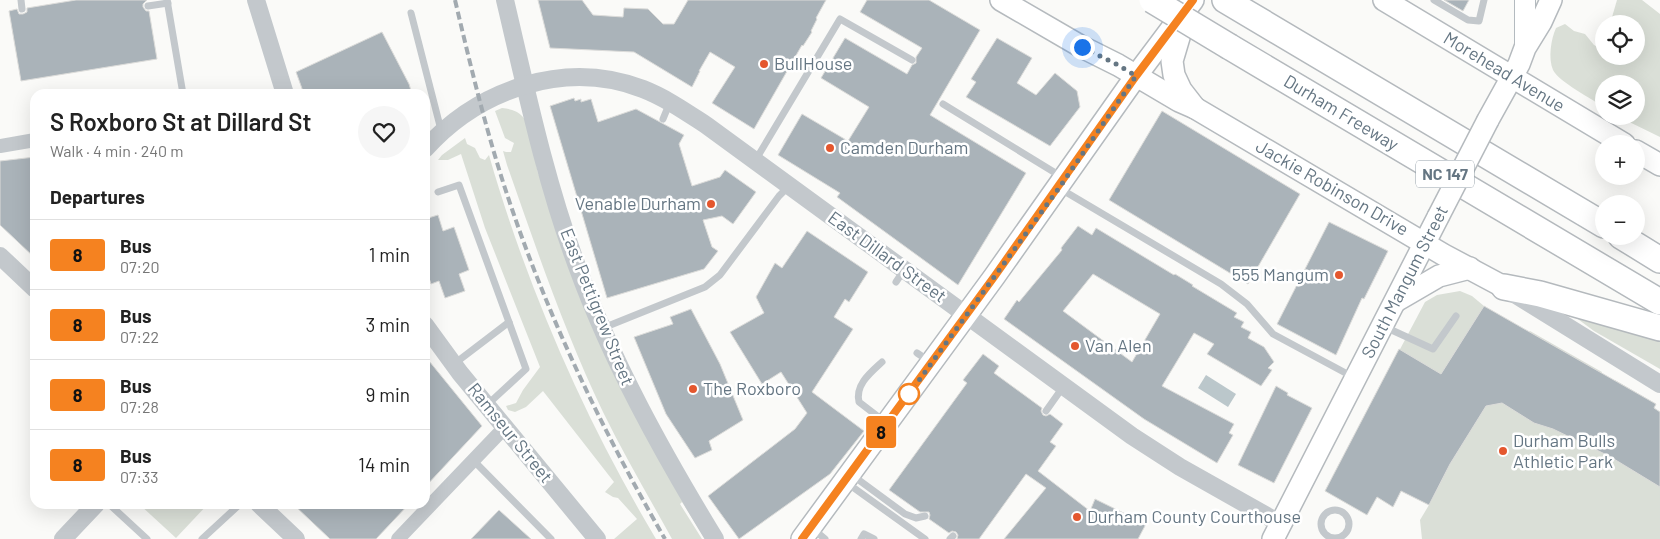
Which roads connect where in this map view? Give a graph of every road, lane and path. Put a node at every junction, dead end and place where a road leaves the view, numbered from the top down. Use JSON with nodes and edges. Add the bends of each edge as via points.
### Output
{"nodes":[{"id":1,"x":21,"y":0,"type":"edge"},
{"id":2,"x":256,"y":0,"type":"edge"},
{"id":3,"x":505,"y":0,"type":"edge"},
{"id":4,"x":1001,"y":0,"type":"edge"},
{"id":5,"x":1152,"y":0,"type":"edge"},
{"id":6,"x":1193,"y":0,"type":"edge"},
{"id":7,"x":1225,"y":0,"type":"edge"},
{"id":8,"x":1434,"y":0,"type":"edge"},
{"id":9,"x":1484,"y":0,"type":"edge"},
{"id":10,"x":1525,"y":0,"type":"edge"},
{"id":11,"x":1551,"y":0,"type":"edge"},
{"id":12,"x":168,"y":1,"type":"edge"},
{"id":13,"x":1388,"y":1,"type":"edge"},
{"id":14,"x":148,"y":6,"type":"dead end"},
{"id":15,"x":22,"y":9,"type":"dead end"},
{"id":16,"x":411,"y":13,"type":"dead end"},
{"id":17,"x":1176,"y":23,"type":"junction"},
{"id":18,"x":1525,"y":48,"type":"junction"},
{"id":19,"x":912,"y":60,"type":"dead end"},
{"id":20,"x":1136,"y":76,"type":"junction"},
{"id":21,"x":1511,"y":77,"type":"junction"},
{"id":22,"x":525,"y":84,"type":"junction"},
{"id":23,"x":181,"y":89,"type":"edge"},
{"id":24,"x":283,"y":89,"type":"edge"},
{"id":25,"x":670,"y":102,"type":"junction"},
{"id":26,"x":943,"y":104,"type":"dead end"},
{"id":27,"x":1195,"y":108,"type":"junction"},
{"id":28,"x":663,"y":119,"type":"dead end"},
{"id":29,"x":442,"y":132,"type":"junction"},
{"id":30,"x":1609,"y":135,"type":"edge"},
{"id":31,"x":30,"y":141,"type":"edge"},
{"id":32,"x":430,"y":144,"type":"edge"},
{"id":33,"x":0,"y":146,"type":"edge"},
{"id":34,"x":1645,"y":156,"type":"edge"},
{"id":35,"x":755,"y":161,"type":"junction"},
{"id":36,"x":1660,"y":165,"type":"edge"},
{"id":37,"x":1062,"y":183,"type":"junction"},
{"id":38,"x":789,"y":186,"type":"junction"},
{"id":39,"x":438,"y":192,"type":"dead end"},
{"id":40,"x":1595,"y":221,"type":"edge"},
{"id":41,"x":1425,"y":243,"type":"junction"},
{"id":42,"x":1636,"y":245,"type":"edge"},
{"id":43,"x":0,"y":256,"type":"edge"},
{"id":44,"x":1660,"y":260,"type":"edge"},
{"id":45,"x":1470,"y":268,"type":"junction"},
{"id":46,"x":30,"y":284,"type":"edge"},
{"id":47,"x":1504,"y":287,"type":"junction"},
{"id":48,"x":1396,"y":301,"type":"junction"},
{"id":49,"x":1660,"y":302,"type":"edge"},
{"id":50,"x":966,"y":316,"type":"junction"},
{"id":51,"x":1456,"y":316,"type":"dead end"},
{"id":52,"x":508,"y":322,"type":"junction"},
{"id":53,"x":1383,"y":326,"type":"junction"},
{"id":54,"x":603,"y":328,"type":"junction"},
{"id":55,"x":1660,"y":328,"type":"edge"},
{"id":56,"x":430,"y":332,"type":"edge"},
{"id":57,"x":882,"y":362,"type":"dead end"},
{"id":58,"x":454,"y":364,"type":"junction"},
{"id":59,"x":1355,"y":379,"type":"junction"},
{"id":60,"x":1660,"y":384,"type":"edge"},
{"id":61,"x":1064,"y":387,"type":"junction"},
{"id":62,"x":487,"y":405,"type":"junction"},
{"id":63,"x":1046,"y":411,"type":"dead end"},
{"id":64,"x":887,"y":424,"type":"junction"},
{"id":65,"x":505,"y":427,"type":"junction"},
{"id":66,"x":473,"y":460,"type":"junction"},
{"id":67,"x":848,"y":477,"type":"junction"},
{"id":68,"x":885,"y":499,"type":"junction"},
{"id":69,"x":430,"y":505,"type":"edge"},
{"id":70,"x":880,"y":506,"type":"junction"},
{"id":71,"x":91,"y":509,"type":"edge"},
{"id":72,"x":114,"y":509,"type":"edge"},
{"id":73,"x":235,"y":509,"type":"edge"},
{"id":74,"x":264,"y":509,"type":"edge"},
{"id":75,"x":426,"y":509,"type":"edge"},
{"id":76,"x":925,"y":516,"type":"dead end"},
{"id":77,"x":1277,"y":532,"type":"edge"},
{"id":78,"x":813,"y":535,"type":"edge"},
{"id":79,"x":1338,"y":538,"type":"edge"},
{"id":80,"x":64,"y":539,"type":"edge"},
{"id":81,"x":147,"y":539,"type":"edge"},
{"id":82,"x":202,"y":539,"type":"edge"},
{"id":83,"x":296,"y":539,"type":"edge"},
{"id":84,"x":398,"y":539,"type":"edge"},
{"id":85,"x":551,"y":539,"type":"edge"},
{"id":86,"x":597,"y":539,"type":"edge"},
{"id":87,"x":715,"y":539,"type":"edge"},
{"id":88,"x":861,"y":539,"type":"edge"},
{"id":89,"x":874,"y":539,"type":"edge"},
{"id":90,"x":925,"y":539,"type":"edge"}],
"edges":[{"from":1,"to":15,"type":"lane"},
{"from":2,"to":24,"type":"street"},
{"from":3,"to":22,"type":"street","name":"East Pettigrew Street"},
{"from":4,"to":20,"type":"main road","name":"Jackie Robinson Drive"},
{"from":5,"to":49,"type":"highway","name":"Durham Freeway","number":"NC 147","bridge":true},
{"from":6,"to":17,"type":"main road"},
{"from":7,"to":40,"type":"highway","number":"NC 147"},
{"from":8,"to":9,"type":"lane","via":[[1468,20],[1479,21]]},
{"from":10,"to":18,"type":"main road"},
{"from":11,"to":18,"type":"main road","name":"South Mangum Street"},
{"from":12,"to":14,"type":"lane"},
{"from":12,"to":23,"type":"lane"},
{"from":13,"to":21,"type":"main road","name":"Morehead Avenue"},
{"from":16,"to":29,"type":"lane"},
{"from":17,"to":20,"type":"main road"},
{"from":17,"to":27,"type":"main road","via":[[1180,34],[1172,60],[1174,75]]},
{"from":18,"to":21,"type":"main road","name":"South Mangum Street"},
{"from":19,"to":35,"type":"lane","via":[[840,19]]},
{"from":20,"to":27,"type":"main road","name":"Jackie Robinson Drive"},
{"from":20,"to":37,"type":"main road"},
{"from":21,"to":30,"type":"main road","name":"Morehead Avenue"},
{"from":21,"to":41,"type":"main road","name":"South Mangum Street","bridge":true},
{"from":22,"to":25,"type":"street","name":"East Dillard Street","via":[[576,78],[601,79],[642,88]]},
{"from":22,"to":29,"type":"street","name":"East Dillard Street","via":[[480,104]]},
{"from":22,"to":54,"type":"street","name":"East Pettigrew Street","via":[[553,194]]},
{"from":25,"to":28,"type":"lane"},
{"from":25,"to":35,"type":"street","name":"East Dillard Street"},
{"from":26,"to":37,"type":"lane"},
{"from":27,"to":41,"type":"main road","name":"Jackie Robinson Drive"},
{"from":29,"to":32,"type":"street","name":"East Dillard Street"},
{"from":31,"to":33,"type":"street"},
{"from":34,"to":36,"type":"main road"},
{"from":35,"to":38,"type":"street","name":"East Dillard Street"},
{"from":37,"to":50,"type":"main road"},
{"from":37,"to":59,"type":"lane","via":[[1221,284],[1246,304],[1273,334]]},
{"from":38,"to":50,"type":"street","name":"East Dillard Street","via":[[900,276]]},
{"from":38,"to":54,"type":"lane","via":[[720,276],[705,287]]},
{"from":39,"to":52,"type":"lane","via":[[458,185]]},
{"from":41,"to":45,"type":"main road","name":"Jackie Robinson Drive"},
{"from":41,"to":48,"type":"main road","name":"South Mangum Street"},
{"from":42,"to":44,"type":"highway"},
{"from":43,"to":46,"type":"street"},
{"from":45,"to":47,"type":"main road","name":"Jackie Robinson Drive"},
{"from":45,"to":48,"type":"main road","via":[[1439,276]]},
{"from":47,"to":55,"type":"highway"},
{"from":47,"to":60,"type":"street","name":"Jackie Robinson Drive"},
{"from":48,"to":53,"type":"main road","name":"South Mangum Street"},
{"from":50,"to":61,"type":"street","name":"East Dillard Street"},
{"from":50,"to":64,"type":"main road","via":[[924,358]]},
{"from":51,"to":53,"type":"lane","via":[[1433,350]]},
{"from":52,"to":58,"type":"lane"},
{"from":52,"to":62,"type":"lane","via":[[526,369]]},
{"from":53,"to":59,"type":"main road","name":"South Mangum Street"},
{"from":54,"to":87,"type":"street","name":"East Pettigrew Street","via":[[648,424]]},
{"from":56,"to":58,"type":"street","name":"Ramseur Street"},
{"from":57,"to":64,"type":"lane","via":[[865,377],[858,396],[859,402]]},
{"from":58,"to":62,"type":"street","name":"Ramseur Street"},
{"from":59,"to":77,"type":"main road","name":"South Mangum Street"},
{"from":61,"to":63,"type":"lane"},
{"from":61,"to":77,"type":"street","name":"East Dillard Street"},
{"from":62,"to":65,"type":"street","name":"Ramseur Street"},
{"from":64,"to":67,"type":"main road"},
{"from":65,"to":66,"type":"street"},
{"from":65,"to":86,"type":"street","name":"Ramseur Street"},
{"from":66,"to":69,"type":"street"},
{"from":66,"to":85,"type":"lane"},
{"from":67,"to":68,"type":"lane"},
{"from":67,"to":70,"type":"lane"},
{"from":67,"to":78,"type":"main road"},
{"from":68,"to":70,"type":"lane"},
{"from":68,"to":76,"type":"lane","via":[[911,517]]},
{"from":70,"to":90,"type":"lane"},
{"from":71,"to":80,"type":"street"},
{"from":72,"to":81,"type":"lane"},
{"from":73,"to":82,"type":"lane"},
{"from":74,"to":83,"type":"street"},
{"from":75,"to":84,"type":"street"},
{"from":79,"to":79,"type":"lane","via":[[1346,533],[1348,520],[1344,513],[1330,511],[1323,517],[1323,530]]},
{"from":88,"to":89,"type":"lane","via":[[864,534]]}]}
